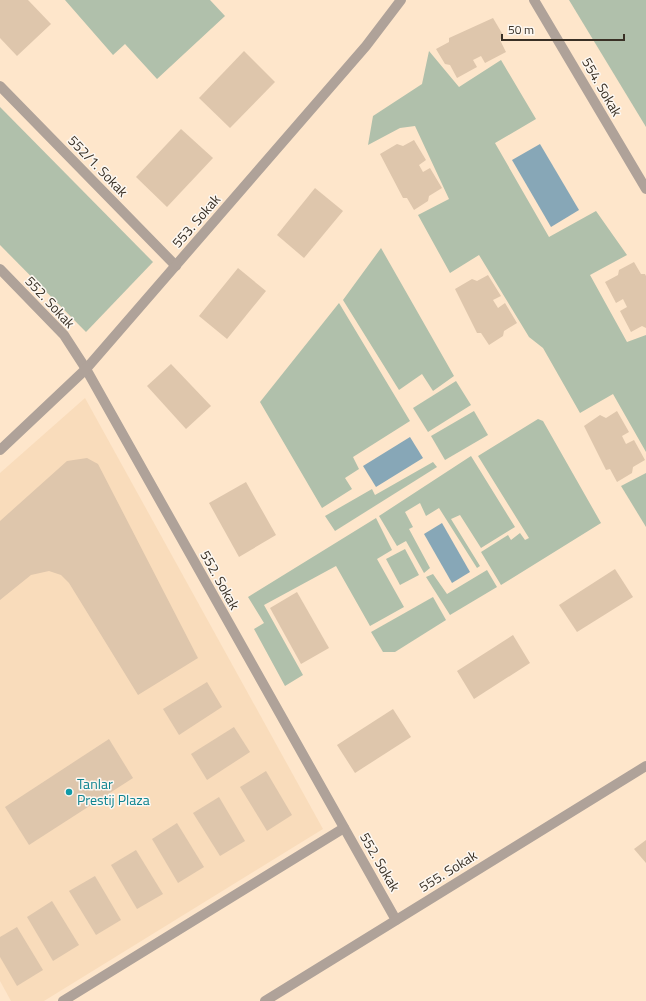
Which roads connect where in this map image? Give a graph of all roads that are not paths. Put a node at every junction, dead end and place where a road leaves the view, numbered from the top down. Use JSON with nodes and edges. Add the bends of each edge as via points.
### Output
{"nodes":[{"id":1,"x":401,"y":0,"type":"edge"},
{"id":2,"x":534,"y":0,"type":"edge"},
{"id":3,"x":0,"y":86,"type":"edge"},
{"id":4,"x":646,"y":188,"type":"edge"},
{"id":5,"x":176,"y":266,"type":"junction"},
{"id":6,"x":0,"y":269,"type":"edge"},
{"id":7,"x":86,"y":369,"type":"junction"},
{"id":8,"x":0,"y":450,"type":"edge"},
{"id":9,"x":646,"y":766,"type":"edge"},
{"id":10,"x":344,"y":828,"type":"junction"},
{"id":11,"x":396,"y":920,"type":"junction"},
{"id":12,"x":63,"y":1001,"type":"edge"},
{"id":13,"x":265,"y":1001,"type":"edge"}],
"edges":[{"from":1,"to":5,"type":"street","name":"553. Sokak","via":[[366,46]]},
{"from":2,"to":4,"type":"street","name":"554. Sokak"},
{"from":3,"to":5,"type":"street","name":"552/1. Sokak"},
{"from":5,"to":7,"type":"street","name":"553. Sokak"},
{"from":6,"to":7,"type":"street","name":"552. Sokak","via":[[64,336]]},
{"from":7,"to":8,"type":"street","name":"553. Sokak"},
{"from":7,"to":10,"type":"street","name":"552. Sokak"},
{"from":9,"to":11,"type":"street","name":"555. Sokak"},
{"from":10,"to":11,"type":"street","name":"552. Sokak"},
{"from":10,"to":12,"type":"street"},
{"from":11,"to":13,"type":"street","name":"555. Sokak"}]}
